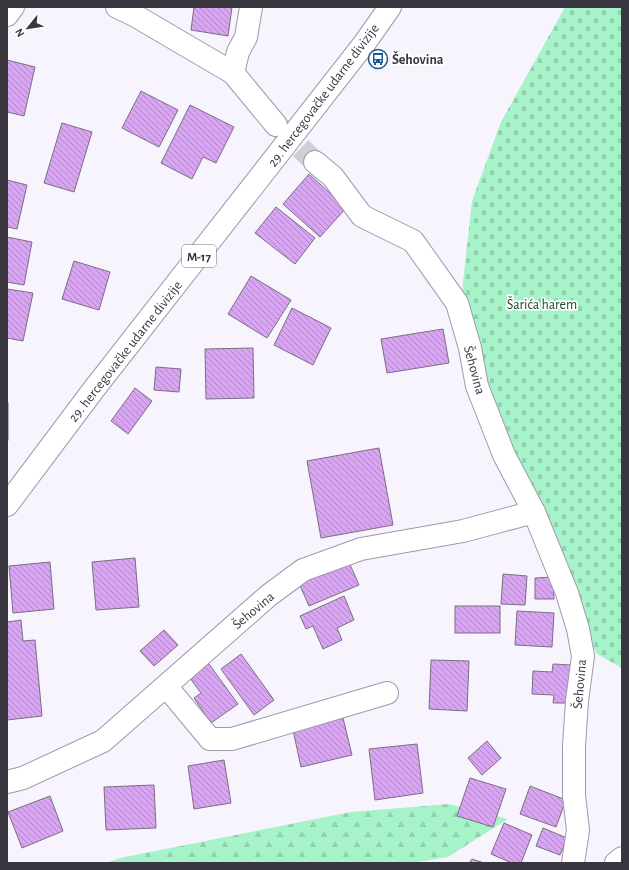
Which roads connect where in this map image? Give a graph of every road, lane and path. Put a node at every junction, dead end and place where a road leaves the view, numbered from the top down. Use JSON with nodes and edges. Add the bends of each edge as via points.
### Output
{"nodes":[{"id":1,"x":13,"y":7,"type":"edge"},
{"id":2,"x":117,"y":7,"type":"edge"},
{"id":3,"x":251,"y":7,"type":"edge"},
{"id":4,"x":390,"y":7,"type":"edge"},
{"id":5,"x":7,"y":15,"type":"edge"},
{"id":6,"x":233,"y":73,"type":"junction"},
{"id":7,"x":276,"y":125,"type":"tunnel mouth"},
{"id":8,"x":315,"y":162,"type":"tunnel mouth"},
{"id":9,"x":7,"y":504,"type":"edge"},
{"id":10,"x":534,"y":512,"type":"junction"},
{"id":11,"x":166,"y":686,"type":"junction"},
{"id":12,"x":387,"y":693,"type":"dead end"},
{"id":13,"x":7,"y":782,"type":"edge"},
{"id":14,"x":622,"y":858,"type":"edge"},
{"id":15,"x":573,"y":863,"type":"edge"},
{"id":16,"x":616,"y":863,"type":"edge"}],
"edges":[{"from":1,"to":5,"type":"street"},
{"from":2,"to":6,"type":"street"},
{"from":3,"to":6,"type":"street","via":[[246,37],[238,52]]},
{"from":4,"to":9,"type":"street","name":"29. hercegovačke udarne divizije","number":"M-17"},
{"from":6,"to":7,"type":"street"},
{"from":8,"to":10,"type":"street","name":"Šehovina","via":[[333,177],[362,216],[413,241],[457,303],[470,348],[477,386],[504,455]]},
{"from":10,"to":11,"type":"street","name":"Šehovina","via":[[462,531],[361,549],[303,570],[268,596]]},
{"from":10,"to":15,"type":"street","name":"Šehovina","via":[[567,593],[583,656],[574,746],[574,796],[578,830]]},
{"from":11,"to":12,"type":"street","via":[[210,739],[232,739]]},
{"from":11,"to":13,"type":"street","name":"Šehovina","via":[[103,741],[23,778]]},
{"from":14,"to":16,"type":"street"}]}
